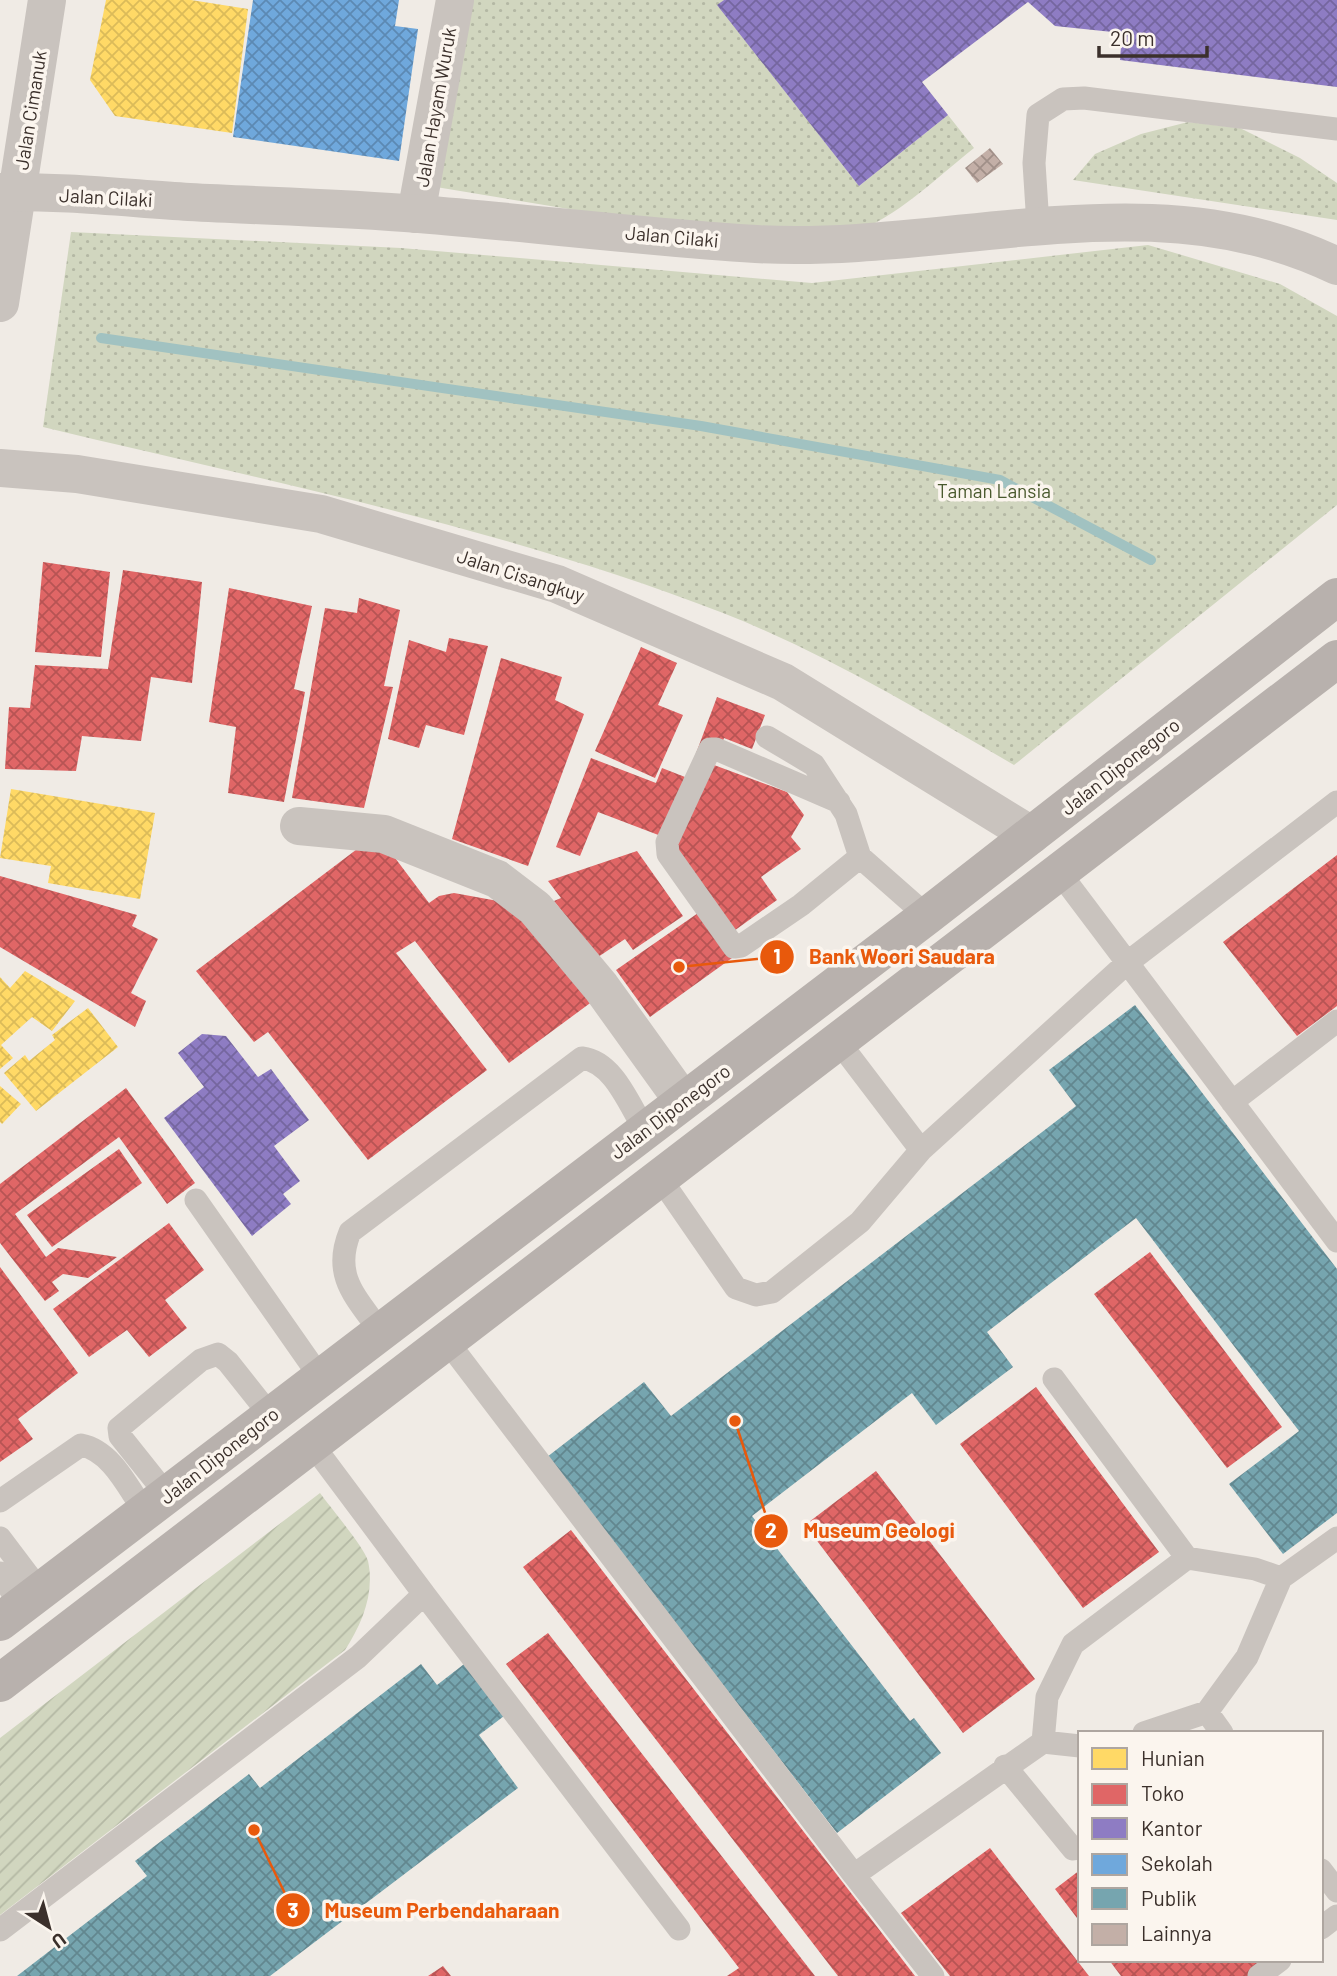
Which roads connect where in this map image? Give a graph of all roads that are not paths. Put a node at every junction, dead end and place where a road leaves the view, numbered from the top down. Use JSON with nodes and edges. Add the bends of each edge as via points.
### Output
{"nodes":[{"id":1,"x":47,"y":0,"type":"edge"},
{"id":2,"x":455,"y":0,"type":"edge"},
{"id":3,"x":1337,"y":129,"type":"edge"},
{"id":4,"x":8,"y":192,"type":"edge"},
{"id":5,"x":416,"y":214,"type":"junction"},
{"id":6,"x":1038,"y":225,"type":"junction"},
{"id":7,"x":1337,"y":266,"type":"edge"},
{"id":8,"x":0,"y":303,"type":"edge"},
{"id":9,"x":0,"y":468,"type":"edge"},
{"id":10,"x":1337,"y":597,"type":"edge"},
{"id":11,"x":1337,"y":659,"type":"edge"},
{"id":12,"x":767,"y":737,"type":"dead end"},
{"id":13,"x":1337,"y":802,"type":"edge"},
{"id":14,"x":839,"y":803,"type":"junction"},
{"id":15,"x":299,"y":826,"type":"dead end"},
{"id":16,"x":1031,"y":835,"type":"junction"},
{"id":17,"x":860,"y":857,"type":"junction"},
{"id":18,"x":1059,"y":872,"type":"junction"},
{"id":19,"x":927,"y":916,"type":"junction"},
{"id":20,"x":1127,"y":963,"type":"junction"},
{"id":21,"x":1337,"y":1021,"type":"edge"},
{"id":22,"x":838,"y":1041,"type":"junction"},
{"id":23,"x":683,"y":1101,"type":"junction"},
{"id":24,"x":1232,"y":1102,"type":"junction"},
{"id":25,"x":645,"y":1130,"type":"junction"},
{"id":26,"x":921,"y":1150,"type":"junction"},
{"id":27,"x":660,"y":1178,"type":"junction"},
{"id":28,"x":196,"y":1200,"type":"dead end"},
{"id":29,"x":1337,"y":1241,"type":"edge"},
{"id":30,"x":380,"y":1331,"type":"junction"},
{"id":31,"x":447,"y":1341,"type":"junction"},
{"id":32,"x":320,"y":1377,"type":"junction"},
{"id":33,"x":1055,"y":1379,"type":"dead end"},
{"id":34,"x":270,"y":1415,"type":"junction"},
{"id":35,"x":312,"y":1444,"type":"junction"},
{"id":36,"x":0,"y":1501,"type":"edge"},
{"id":37,"x":156,"y":1504,"type":"junction"},
{"id":38,"x":0,"y":1538,"type":"edge"},
{"id":39,"x":1337,"y":1538,"type":"edge"},
{"id":40,"x":1187,"y":1558,"type":"junction"},
{"id":41,"x":0,"y":1573,"type":"edge"},
{"id":42,"x":1281,"y":1578,"type":"junction"},
{"id":43,"x":424,"y":1594,"type":"junction"},
{"id":44,"x":20,"y":1606,"type":"edge"},
{"id":45,"x":0,"y":1683,"type":"edge"},
{"id":46,"x":1207,"y":1712,"type":"junction"},
{"id":47,"x":1150,"y":1731,"type":"edge"},
{"id":48,"x":1221,"y":1731,"type":"edge"},
{"id":49,"x":1043,"y":1742,"type":"junction"},
{"id":50,"x":1078,"y":1745,"type":"edge"},
{"id":51,"x":1005,"y":1766,"type":"junction"},
{"id":52,"x":1073,"y":1849,"type":"dead end"},
{"id":53,"x":1323,"y":1873,"type":"edge"},
{"id":54,"x":854,"y":1875,"type":"junction"},
{"id":55,"x":1337,"y":1892,"type":"edge"},
{"id":56,"x":679,"y":1929,"type":"dead end"},
{"id":57,"x":0,"y":1930,"type":"edge"},
{"id":58,"x":1277,"y":1962,"type":"edge"},
{"id":59,"x":933,"y":1976,"type":"edge"},
{"id":60,"x":1259,"y":1976,"type":"edge"}],
"edges":[{"from":1,"to":4,"type":"street","name":"Jalan Cimanuk"},
{"from":2,"to":5,"type":"street","name":"Jalan Hayam Wuruk"},
{"from":3,"to":6,"type":"lane","via":[[1063,99],[1038,115],[1034,163]]},
{"from":4,"to":5,"type":"street","name":"Jalan Cilaki"},
{"from":4,"to":8,"type":"street","name":"Jalan Cimanuk"},
{"from":5,"to":6,"type":"street","name":"Jalan Cilaki","via":[[757,244],[816,245]]},
{"from":6,"to":7,"type":"street","name":"Jalan Cilaki","via":[[1134,222],[1238,232]]},
{"from":9,"to":16,"type":"street","name":"Jalan Cisangkuy","via":[[77,474],[321,514],[557,584],[783,682]]},
{"from":10,"to":16,"type":"main road","name":"Jalan Diponegoro"},
{"from":11,"to":18,"type":"main road"},
{"from":12,"to":14,"type":"lane","via":[[814,765]]},
{"from":13,"to":20,"type":"lane"},
{"from":14,"to":17,"type":"lane"},
{"from":14,"to":17,"type":"lane","via":[[710,750],[667,842],[668,855],[734,947],[801,905]]},
{"from":15,"to":23,"type":"street","via":[[384,834],[498,879],[535,908],[601,987]]},
{"from":16,"to":19,"type":"main road","name":"Jalan Diponegoro"},
{"from":17,"to":19,"type":"lane"},
{"from":18,"to":20,"type":"lane"},
{"from":18,"to":22,"type":"main road"},
{"from":19,"to":23,"type":"main road","name":"Jalan Diponegoro"},
{"from":20,"to":24,"type":"lane"},
{"from":20,"to":26,"type":"lane"},
{"from":21,"to":24,"type":"lane"},
{"from":22,"to":26,"type":"lane"},
{"from":22,"to":27,"type":"main road"},
{"from":23,"to":25,"type":"main road","name":"Jalan Diponegoro"},
{"from":24,"to":29,"type":"lane"},
{"from":25,"to":30,"type":"main road","name":"Jalan Diponegoro"},
{"from":25,"to":30,"type":"lane","via":[[608,1071],[596,1060],[582,1058],[350,1232],[343,1248],[342,1273]]},
{"from":26,"to":27,"type":"lane","via":[[860,1222],[772,1292],[757,1295],[736,1288]]},
{"from":27,"to":31,"type":"main road"},
{"from":28,"to":32,"type":"lane"},
{"from":30,"to":32,"type":"main road","name":"Jalan Diponegoro"},
{"from":31,"to":35,"type":"main road"},
{"from":31,"to":54,"type":"lane"},
{"from":32,"to":34,"type":"main road","name":"Jalan Diponegoro"},
{"from":33,"to":40,"type":"lane"},
{"from":34,"to":37,"type":"main road","name":"Jalan Diponegoro"},
{"from":34,"to":37,"type":"lane","via":[[218,1354],[201,1360],[119,1428]]},
{"from":35,"to":43,"type":"lane"},
{"from":35,"to":45,"type":"main road"},
{"from":36,"to":37,"type":"lane","via":[[81,1445],[93,1447]]},
{"from":37,"to":44,"type":"main road","name":"Jalan Diponegoro"},
{"from":38,"to":44,"type":"lane"},
{"from":39,"to":42,"type":"lane"},
{"from":40,"to":42,"type":"lane"},
{"from":40,"to":49,"type":"lane","via":[[1073,1644],[1047,1697]]},
{"from":41,"to":44,"type":"lane"},
{"from":42,"to":46,"type":"lane","via":[[1247,1657]]},
{"from":43,"to":56,"type":"lane"},
{"from":43,"to":57,"type":"lane","via":[[358,1657]]},
{"from":46,"to":47,"type":"lane"},
{"from":46,"to":48,"type":"lane"},
{"from":49,"to":50,"type":"lane"},
{"from":49,"to":51,"type":"lane"},
{"from":51,"to":52,"type":"lane"},
{"from":51,"to":54,"type":"lane"},
{"from":53,"to":55,"type":"lane"},
{"from":54,"to":59,"type":"lane"},
{"from":58,"to":60,"type":"lane"}]}
